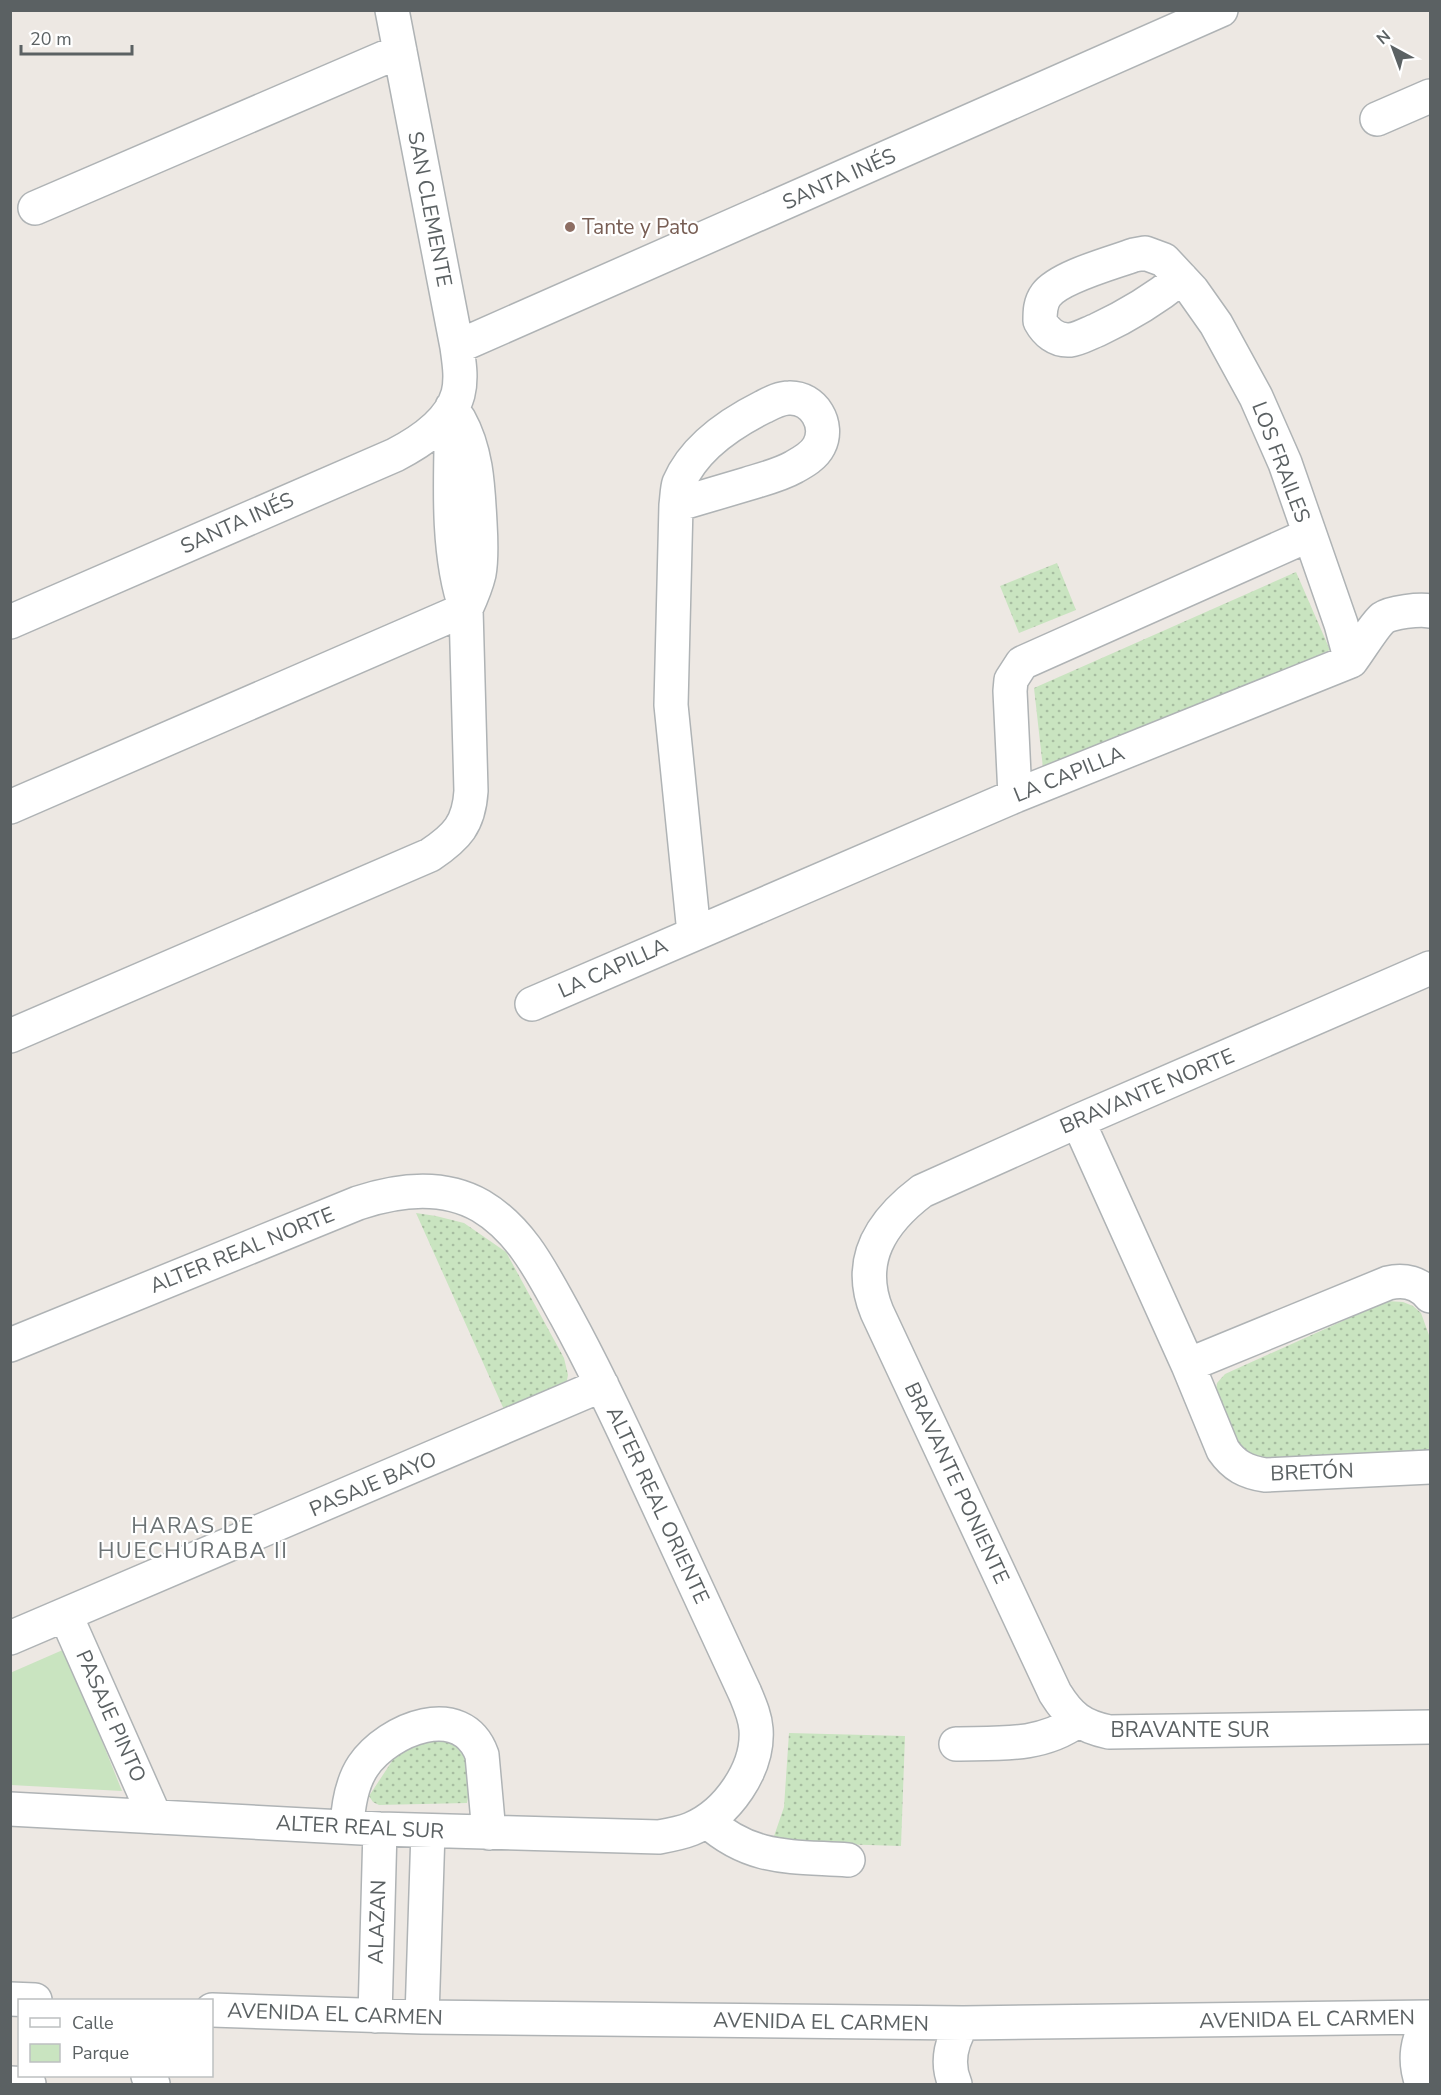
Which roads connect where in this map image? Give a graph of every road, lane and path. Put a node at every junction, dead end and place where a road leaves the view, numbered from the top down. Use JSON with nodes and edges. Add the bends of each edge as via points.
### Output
{"nodes":[{"id":1,"x":392,"y":10,"type":"edge"},
{"id":2,"x":1221,"y":10,"type":"edge"},
{"id":3,"x":400,"y":51,"type":"junction"},
{"id":4,"x":1431,"y":96,"type":"edge"},
{"id":5,"x":1377,"y":119,"type":"dead end"},
{"id":6,"x":35,"y":208,"type":"dead end"},
{"id":7,"x":1181,"y":278,"type":"dead end"},
{"id":8,"x":457,"y":347,"type":"junction"},
{"id":9,"x":452,"y":407,"type":"junction"},
{"id":10,"x":676,"y":505,"type":"dead end"},
{"id":11,"x":1309,"y":535,"type":"junction"},
{"id":12,"x":466,"y":609,"type":"junction"},
{"id":13,"x":1431,"y":611,"type":"edge"},
{"id":14,"x":10,"y":622,"type":"edge"},
{"id":15,"x":1351,"y":661,"type":"junction"},
{"id":16,"x":1015,"y":796,"type":"junction"},
{"id":17,"x":10,"y":807,"type":"edge"},
{"id":18,"x":694,"y":933,"type":"junction"},
{"id":19,"x":1431,"y":968,"type":"edge"},
{"id":20,"x":532,"y":1004,"type":"dead end"},
{"id":21,"x":10,"y":1036,"type":"edge"},
{"id":22,"x":1078,"y":1121,"type":"junction"},
{"id":23,"x":480,"y":1205,"type":"joint"},
{"id":24,"x":879,"y":1236,"type":"joint"},
{"id":25,"x":1431,"y":1296,"type":"edge"},
{"id":26,"x":10,"y":1345,"type":"edge"},
{"id":27,"x":1188,"y":1365,"type":"junction"},
{"id":28,"x":602,"y":1384,"type":"junction"},
{"id":29,"x":1431,"y":1467,"type":"edge"},
{"id":30,"x":66,"y":1616,"type":"junction"},
{"id":31,"x":10,"y":1638,"type":"edge"},
{"id":32,"x":1077,"y":1721,"type":"junction"},
{"id":33,"x":1431,"y":1727,"type":"edge"},
{"id":34,"x":956,"y":1744,"type":"dead end"},
{"id":35,"x":10,"y":1809,"type":"edge"},
{"id":36,"x":155,"y":1816,"type":"junction"},
{"id":37,"x":707,"y":1821,"type":"junction"},
{"id":38,"x":347,"y":1827,"type":"junction"},
{"id":39,"x":380,"y":1829,"type":"junction"},
{"id":40,"x":428,"y":1831,"type":"junction"},
{"id":41,"x":489,"y":1833,"type":"junction"},
{"id":42,"x":848,"y":1860,"type":"dead end"},
{"id":43,"x":213,"y":2010,"type":"edge"},
{"id":44,"x":375,"y":2016,"type":"junction"},
{"id":45,"x":422,"y":2017,"type":"junction"},
{"id":46,"x":1430,"y":2017,"type":"edge"},
{"id":47,"x":963,"y":2023,"type":"junction"},
{"id":48,"x":10,"y":2083,"type":"edge"},
{"id":49,"x":29,"y":2085,"type":"edge"},
{"id":50,"x":955,"y":2085,"type":"edge"},
{"id":51,"x":1422,"y":2085,"type":"edge"}],
"edges":[{"from":1,"to":3,"type":"street","name":"SAN CLEMENTE"},
{"from":2,"to":8,"type":"street","name":"SANTA INÉS"},
{"from":3,"to":6,"type":"street"},
{"from":3,"to":8,"type":"street","name":"SAN CLEMENTE"},
{"from":4,"to":5,"type":"street"},
{"from":7,"to":11,"type":"street","name":"LOS FRAILES","via":[[1216,324],[1256,397],[1274,435]]},
{"from":8,"to":9,"type":"street","name":"SAN CLEMENTE","via":[[460,376]]},
{"from":9,"to":12,"type":"street","via":[[472,451],[478,492],[479,572]]},
{"from":9,"to":14,"type":"street","name":"SANTA INÉS","via":[[434,430],[395,455]]},
{"from":10,"to":18,"type":"street","name":"LA CAPILLA","via":[[671,705]]},
{"from":11,"to":15,"type":"street","name":"LOS FRAILES"},
{"from":11,"to":16,"type":"street","via":[[1022,663],[1011,680],[1010,691]]},
{"from":12,"to":17,"type":"street"},
{"from":12,"to":21,"type":"street","via":[[470,810],[453,838],[430,855]]},
{"from":13,"to":15,"type":"street","via":[[1424,609],[1384,618]]},
{"from":15,"to":16,"type":"street","name":"LA CAPILLA"},
{"from":16,"to":18,"type":"street","name":"LA CAPILLA"},
{"from":18,"to":20,"type":"street","name":"LA CAPILLA"},
{"from":19,"to":22,"type":"street","name":"BRAVANTE NORTE"},
{"from":22,"to":24,"type":"street","name":"BRAVANTE NORTE","via":[[922,1191],[905,1203]]},
{"from":22,"to":27,"type":"street","name":"BRETÓN"},
{"from":23,"to":26,"type":"street","name":"ALTER REAL NORTE","via":[[430,1192],[382,1195]]},
{"from":23,"to":28,"type":"street","name":"ALTER REAL ORIENTE","via":[[527,1249]]},
{"from":24,"to":32,"type":"street","name":"BRAVANTE PONIENTE","via":[[869,1268],[872,1298],[1055,1693]]},
{"from":25,"to":27,"type":"street","via":[[1418,1285],[1388,1283]]},
{"from":27,"to":29,"type":"street","name":"BRETÓN","via":[[1223,1450],[1240,1468],[1265,1475]]},
{"from":28,"to":30,"type":"street","name":"PASAJE BAYO"},
{"from":28,"to":37,"type":"street","name":"ALTER REAL ORIENTE","via":[[753,1712],[756,1731],[748,1772],[723,1807]]},
{"from":30,"to":31,"type":"street","name":"PASAJE BAYO"},
{"from":30,"to":36,"type":"street","name":"PASAJE PINTO"},
{"from":32,"to":33,"type":"street","name":"BRAVANTE SUR","via":[[1109,1732]]},
{"from":32,"to":34,"type":"street","via":[[1041,1739]]},
{"from":35,"to":36,"type":"street","name":"ALTER REAL SUR"},
{"from":36,"to":38,"type":"street","name":"ALTER REAL SUR"},
{"from":37,"to":41,"type":"street","name":"ALTER REAL SUR","via":[[659,1837]]},
{"from":37,"to":42,"type":"street","via":[[752,1850],[779,1856]]},
{"from":38,"to":39,"type":"street","name":"ALTER REAL SUR"},
{"from":38,"to":41,"type":"street","via":[[348,1805],[355,1784],[375,1752],[398,1735],[447,1724],[459,1726],[478,1743]]},
{"from":39,"to":40,"type":"street","name":"ALTER REAL SUR"},
{"from":39,"to":44,"type":"street","name":"ALAZAN"},
{"from":40,"to":41,"type":"street","name":"ALTER REAL SUR"},
{"from":40,"to":45,"type":"street"},
{"from":43,"to":44,"type":"street","name":"AVENIDA EL CARMEN"},
{"from":44,"to":45,"type":"street","name":"AVENIDA EL CARMEN"},
{"from":45,"to":47,"type":"street","name":"AVENIDA EL CARMEN"},
{"from":46,"to":47,"type":"street","name":"AVENIDA EL CARMEN"},
{"from":46,"to":51,"type":"street","via":[[1416,2056]]},
{"from":47,"to":50,"type":"street","via":[[951,2049]]},
{"from":48,"to":49,"type":"street"}]}
